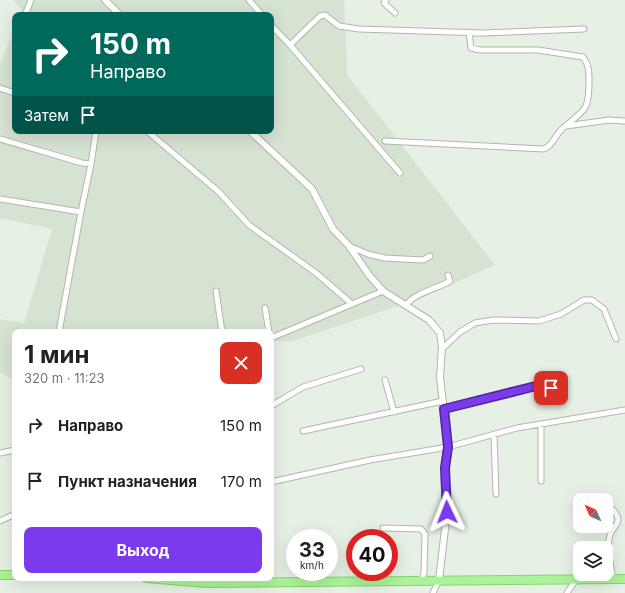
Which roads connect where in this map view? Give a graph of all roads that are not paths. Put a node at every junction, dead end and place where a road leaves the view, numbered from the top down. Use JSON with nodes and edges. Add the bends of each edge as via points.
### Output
{"nodes":[{"id":1,"x":30,"y":0,"type":"edge"},
{"id":2,"x":105,"y":0,"type":"edge"},
{"id":3,"x":249,"y":0,"type":"edge"},
{"id":4,"x":386,"y":0,"type":"edge"},
{"id":5,"x":26,"y":12,"type":"edge"},
{"id":6,"x":117,"y":12,"type":"edge"},
{"id":7,"x":259,"y":12,"type":"edge"},
{"id":8,"x":395,"y":13,"type":"dead end"},
{"id":9,"x":274,"y":28,"type":"edge"},
{"id":10,"x":584,"y":29,"type":"dead end"},
{"id":11,"x":469,"y":32,"type":"junction"},
{"id":12,"x":290,"y":45,"type":"junction"},
{"id":13,"x":0,"y":88,"type":"edge"},
{"id":14,"x":12,"y":92,"type":"edge"},
{"id":15,"x":625,"y":121,"type":"edge"},
{"id":16,"x":565,"y":127,"type":"junction"},
{"id":17,"x":96,"y":134,"type":"edge"},
{"id":18,"x":151,"y":134,"type":"edge"},
{"id":19,"x":253,"y":134,"type":"edge"},
{"id":20,"x":0,"y":139,"type":"edge"},
{"id":21,"x":385,"y":141,"type":"dead end"},
{"id":22,"x":91,"y":164,"type":"junction"},
{"id":23,"x":400,"y":173,"type":"dead end"},
{"id":24,"x":0,"y":199,"type":"edge"},
{"id":25,"x":81,"y":212,"type":"junction"},
{"id":26,"x":349,"y":246,"type":"junction"},
{"id":27,"x":430,"y":256,"type":"dead end"},
{"id":28,"x":448,"y":276,"type":"dead end"},
{"id":29,"x":216,"y":290,"type":"dead end"},
{"id":30,"x":383,"y":291,"type":"junction"},
{"id":31,"x":352,"y":304,"type":"junction"},
{"id":32,"x":406,"y":304,"type":"junction"},
{"id":33,"x":265,"y":308,"type":"dead end"},
{"id":34,"x":60,"y":329,"type":"edge"},
{"id":35,"x":222,"y":329,"type":"edge"},
{"id":36,"x":268,"y":329,"type":"edge"},
{"id":37,"x":274,"y":337,"type":"edge"},
{"id":38,"x":616,"y":339,"type":"dead end"},
{"id":39,"x":442,"y":349,"type":"junction"},
{"id":40,"x":361,"y":368,"type":"dead end"},
{"id":41,"x":385,"y":380,"type":"dead end"},
{"id":42,"x":564,"y":399,"type":"dead end"},
{"id":43,"x":443,"y":401,"type":"junction"},
{"id":44,"x":274,"y":404,"type":"edge"},
{"id":45,"x":444,"y":409,"type":"junction"},
{"id":46,"x":625,"y":410,"type":"edge"},
{"id":47,"x":394,"y":412,"type":"junction"},
{"id":48,"x":541,"y":424,"type":"junction"},
{"id":49,"x":303,"y":431,"type":"dead end"},
{"id":50,"x":494,"y":435,"type":"junction"},
{"id":51,"x":448,"y":447,"type":"junction"},
{"id":52,"x":12,"y":451,"type":"edge"},
{"id":53,"x":0,"y":453,"type":"edge"},
{"id":54,"x":274,"y":481,"type":"edge"},
{"id":55,"x":541,"y":481,"type":"dead end"},
{"id":56,"x":496,"y":494,"type":"dead end"},
{"id":57,"x":613,"y":510,"type":"dead end"},
{"id":58,"x":12,"y":515,"type":"edge"},
{"id":59,"x":0,"y":521,"type":"edge"},
{"id":60,"x":383,"y":528,"type":"dead end"},
{"id":61,"x":613,"y":530,"type":"edge"},
{"id":62,"x":0,"y":575,"type":"edge"},
{"id":63,"x":12,"y":575,"type":"edge"},
{"id":64,"x":625,"y":579,"type":"edge"},
{"id":65,"x":422,"y":580,"type":"junction"},
{"id":66,"x":439,"y":580,"type":"junction"},
{"id":67,"x":573,"y":580,"type":"edge"},
{"id":68,"x":613,"y":580,"type":"edge"},
{"id":69,"x":183,"y":581,"type":"edge"},
{"id":70,"x":574,"y":581,"type":"edge"},
{"id":71,"x":433,"y":593,"type":"edge"},
{"id":72,"x":567,"y":593,"type":"edge"}],
"edges":[{"from":1,"to":5,"type":"street"},
{"from":2,"to":6,"type":"street"},
{"from":3,"to":7,"type":"street"},
{"from":4,"to":8,"type":"street","via":[[384,3]]},
{"from":9,"to":12,"type":"street"},
{"from":10,"to":11,"type":"street"},
{"from":11,"to":12,"type":"street","via":[[344,28],[325,15],[320,16]]},
{"from":11,"to":16,"type":"street","via":[[471,48],[538,50],[583,58],[589,70],[589,100],[578,117]]},
{"from":12,"to":23,"type":"street"},
{"from":13,"to":14,"type":"street"},
{"from":15,"to":16,"type":"street","via":[[609,120]]},
{"from":16,"to":21,"type":"street","via":[[544,149]]},
{"from":17,"to":22,"type":"street"},
{"from":18,"to":31,"type":"street","via":[[219,192],[249,225],[316,273]]},
{"from":19,"to":26,"type":"street","via":[[312,189],[333,229]]},
{"from":20,"to":22,"type":"street"},
{"from":22,"to":25,"type":"street"},
{"from":24,"to":25,"type":"street"},
{"from":25,"to":34,"type":"street"},
{"from":26,"to":27,"type":"street","via":[[384,258],[424,260]]},
{"from":26,"to":30,"type":"street"},
{"from":28,"to":32,"type":"street","via":[[450,281],[440,288],[418,296]]},
{"from":29,"to":35,"type":"street"},
{"from":30,"to":31,"type":"street"},
{"from":30,"to":32,"type":"street"},
{"from":31,"to":37,"type":"street"},
{"from":32,"to":39,"type":"street","via":[[436,327],[440,333]]},
{"from":33,"to":36,"type":"street"},
{"from":38,"to":39,"type":"street","via":[[604,309],[592,300],[584,300],[561,314],[539,321],[493,320],[475,323],[460,332]]},
{"from":39,"to":43,"type":"street","via":[[440,377]]},
{"from":40,"to":44,"type":"street","via":[[303,387]]},
{"from":41,"to":47,"type":"street"},
{"from":42,"to":45,"type":"street","via":[[544,384]]},
{"from":43,"to":45,"type":"street"},
{"from":43,"to":47,"type":"street"},
{"from":45,"to":51,"type":"street"},
{"from":46,"to":48,"type":"street"},
{"from":47,"to":49,"type":"street"},
{"from":48,"to":50,"type":"street"},
{"from":48,"to":55,"type":"street"},
{"from":50,"to":51,"type":"street"},
{"from":50,"to":56,"type":"street"},
{"from":51,"to":54,"type":"street","via":[[370,460]]},
{"from":51,"to":66,"type":"street","via":[[445,468],[447,512]]},
{"from":52,"to":53,"type":"street"},
{"from":57,"to":61,"type":"street","via":[[618,521]]},
{"from":58,"to":59,"type":"street"},
{"from":60,"to":65,"type":"street","via":[[421,529],[425,534]]},
{"from":62,"to":63,"type":"main road"},
{"from":64,"to":68,"type":"main road"},
{"from":65,"to":66,"type":"main road"},
{"from":65,"to":69,"type":"main road","via":[[207,583]]},
{"from":66,"to":67,"type":"main road"},
{"from":66,"to":71,"type":"street"},
{"from":70,"to":72,"type":"street"}]}
